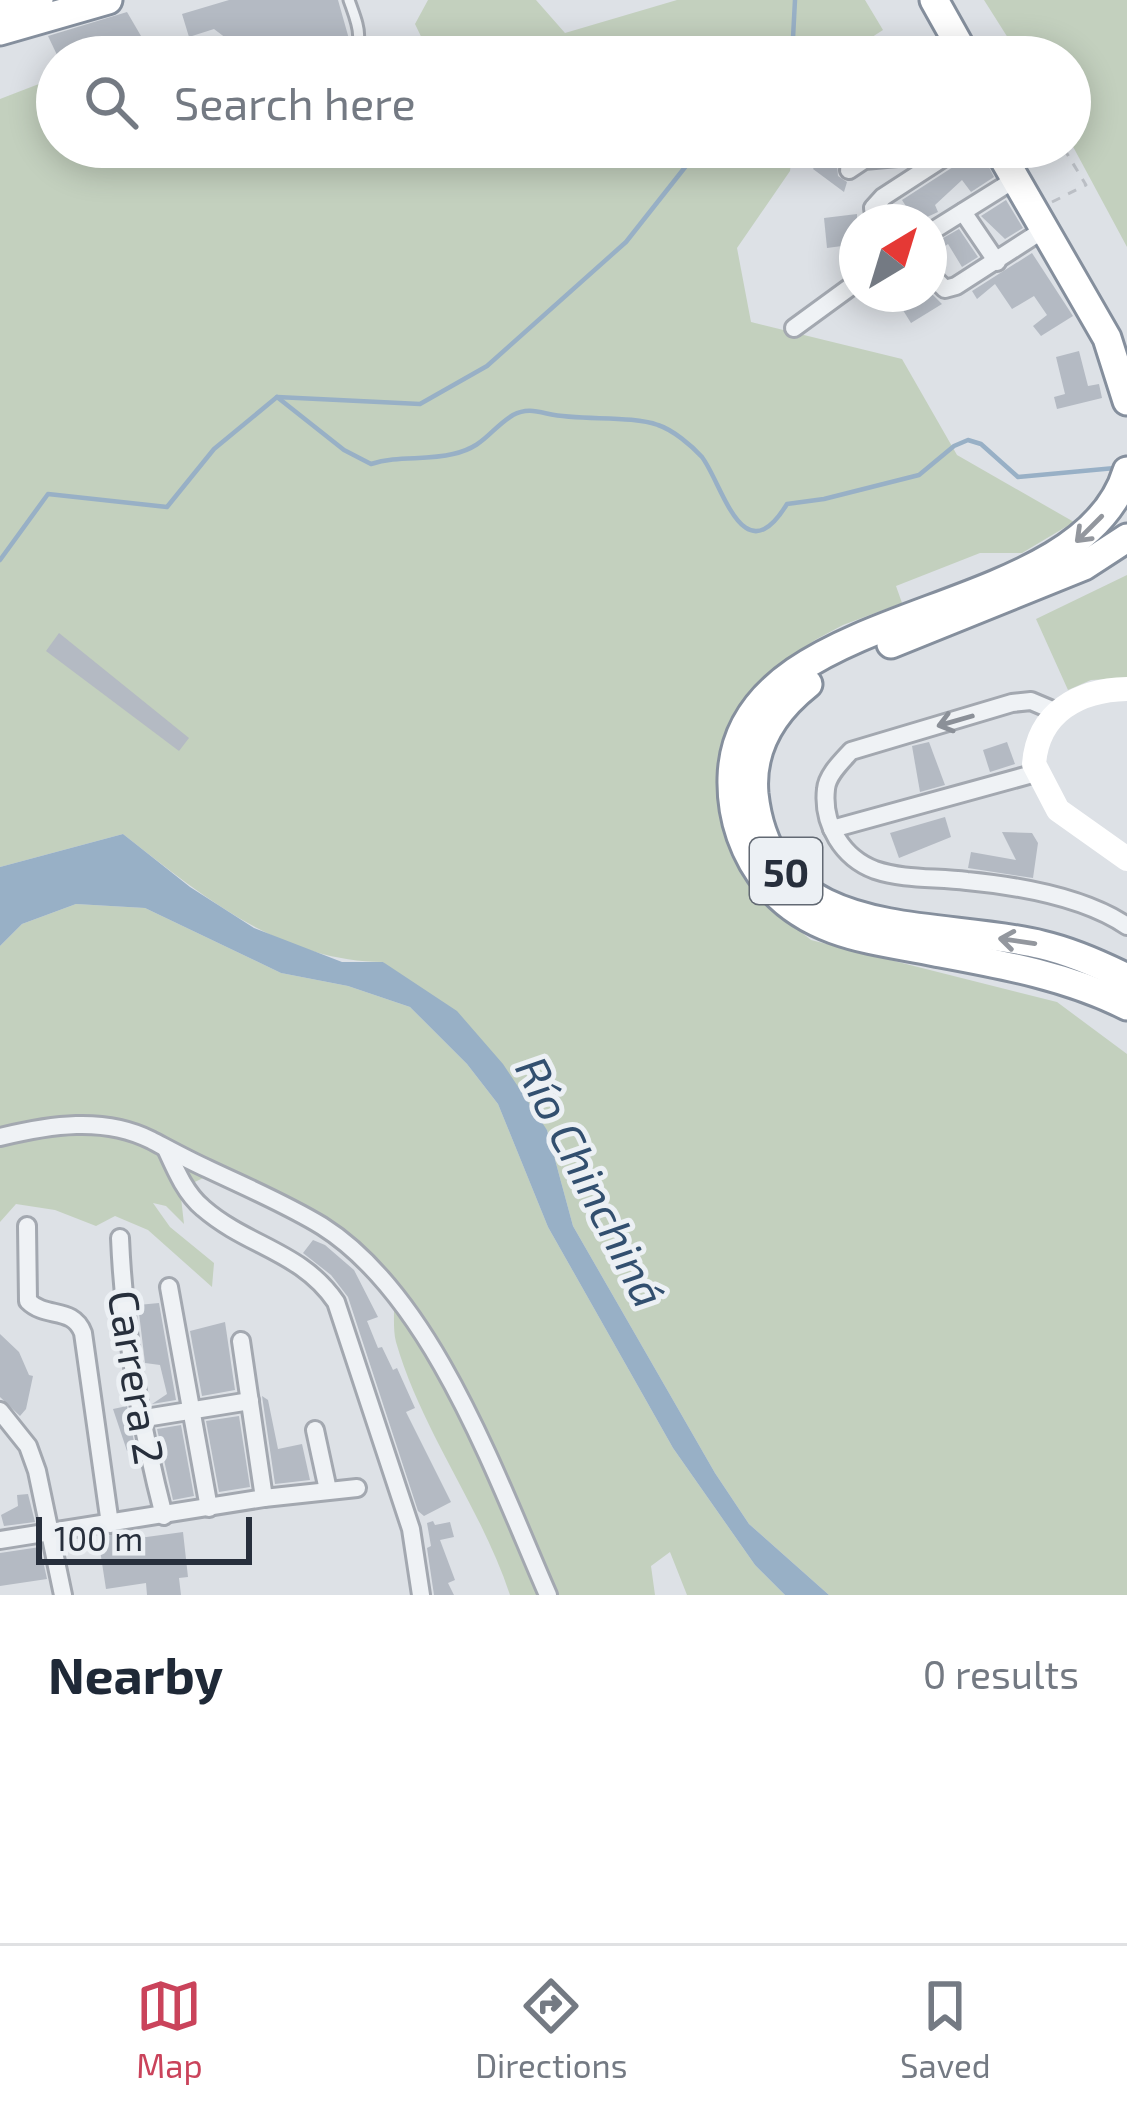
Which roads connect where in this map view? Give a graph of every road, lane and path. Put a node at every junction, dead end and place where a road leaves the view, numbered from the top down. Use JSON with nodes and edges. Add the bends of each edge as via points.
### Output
{"nodes":[{"id":1,"x":108,"y":0,"type":"edge"},
{"id":2,"x":349,"y":0,"type":"edge"},
{"id":3,"x":916,"y":0,"type":"edge"},
{"id":4,"x":934,"y":0,"type":"edge"},
{"id":5,"x":0,"y":10,"type":"edge"},
{"id":6,"x":22,"y":18,"type":"edge"},
{"id":7,"x":360,"y":36,"type":"edge"},
{"id":8,"x":936,"y":36,"type":"edge"},
{"id":9,"x":954,"y":36,"type":"edge"},
{"id":10,"x":0,"y":43,"type":"edge"},
{"id":11,"x":852,"y":168,"type":"edge"},
{"id":12,"x":927,"y":168,"type":"edge"},
{"id":13,"x":1002,"y":168,"type":"edge"},
{"id":14,"x":1006,"y":168,"type":"edge"},
{"id":15,"x":1022,"y":168,"type":"edge"},
{"id":16,"x":1076,"y":168,"type":"edge"},
{"id":17,"x":849,"y":170,"type":"dead end"},
{"id":18,"x":1009,"y":183,"type":"junction"},
{"id":19,"x":886,"y":204,"type":"edge"},
{"id":20,"x":963,"y":212,"type":"junction"},
{"id":21,"x":947,"y":221,"type":"edge"},
{"id":22,"x":1041,"y":223,"type":"junction"},
{"id":23,"x":997,"y":262,"type":"junction"},
{"id":24,"x":947,"y":288,"type":"edge"},
{"id":25,"x":839,"y":295,"type":"edge"},
{"id":26,"x":794,"y":328,"type":"dead end"},
{"id":27,"x":1127,"y":338,"type":"edge"},
{"id":28,"x":1127,"y":401,"type":"edge"},
{"id":29,"x":1127,"y":471,"type":"edge"},
{"id":30,"x":1127,"y":538,"type":"edge"},
{"id":31,"x":1127,"y":689,"type":"edge"},
{"id":32,"x":1127,"y":702,"type":"edge"},
{"id":33,"x":1058,"y":712,"type":"junction"},
{"id":34,"x":1044,"y":776,"type":"junction"},
{"id":35,"x":832,"y":829,"type":"junction"},
{"id":36,"x":1127,"y":845,"type":"edge"},
{"id":37,"x":1127,"y":859,"type":"edge"},
{"id":38,"x":1127,"y":926,"type":"edge"},
{"id":39,"x":1041,"y":975,"type":"junction"},
{"id":40,"x":1127,"y":978,"type":"edge"},
{"id":41,"x":1127,"y":1006,"type":"edge"},
{"id":42,"x":1127,"y":1028,"type":"edge"},
{"id":43,"x":0,"y":1137,"type":"edge"},
{"id":44,"x":167,"y":1151,"type":"junction"},
{"id":45,"x":27,"y":1226,"type":"dead end"},
{"id":46,"x":120,"y":1238,"type":"dead end"},
{"id":47,"x":169,"y":1287,"type":"dead end"},
{"id":48,"x":241,"y":1341,"type":"dead end"},
{"id":49,"x":250,"y":1401,"type":"junction"},
{"id":50,"x":192,"y":1410,"type":"junction"},
{"id":51,"x":0,"y":1411,"type":"edge"},
{"id":52,"x":139,"y":1419,"type":"junction"},
{"id":53,"x":315,"y":1430,"type":"dead end"},
{"id":54,"x":357,"y":1488,"type":"dead end"},
{"id":55,"x":328,"y":1490,"type":"junction"},
{"id":56,"x":264,"y":1498,"type":"junction"},
{"id":57,"x":208,"y":1508,"type":"junction"},
{"id":58,"x":164,"y":1516,"type":"junction"},
{"id":59,"x":110,"y":1524,"type":"junction"},
{"id":60,"x":50,"y":1534,"type":"junction"},
{"id":61,"x":0,"y":1540,"type":"edge"},
{"id":62,"x":58,"y":1594,"type":"edge"},
{"id":63,"x":421,"y":1595,"type":"edge"},
{"id":64,"x":548,"y":1595,"type":"edge"}],
"edges":[{"from":1,"to":6,"type":"highway"},
{"from":2,"to":7,"type":"lane"},
{"from":3,"to":8,"type":"highway"},
{"from":4,"to":9,"type":"highway"},
{"from":5,"to":6,"type":"highway"},
{"from":6,"to":10,"type":"lane"},
{"from":11,"to":17,"type":"street"},
{"from":12,"to":19,"type":"street"},
{"from":13,"to":18,"type":"street"},
{"from":14,"to":22,"type":"highway"},
{"from":15,"to":22,"type":"highway"},
{"from":16,"to":22,"type":"path","via":[[1086,185]]},
{"from":18,"to":20,"type":"street"},
{"from":18,"to":22,"type":"street"},
{"from":20,"to":21,"type":"street"},
{"from":20,"to":23,"type":"street"},
{"from":22,"to":23,"type":"street"},
{"from":22,"to":27,"type":"highway"},
{"from":22,"to":28,"type":"highway","via":[[1107,338]]},
{"from":23,"to":24,"type":"street"},
{"from":25,"to":26,"type":"street"},
{"from":29,"to":39,"type":"highway","number":"50","one_way":true,"via":[[1110,508],[1073,544],[802,668],[747,720],[732,764],[736,822],[752,860],[799,913],[842,934]]},
{"from":40,"to":30,"type":"highway","number":"50","one_way":true,"via":[[1040,944],[849,915],[783,867],[762,831],[754,788],[766,731],[805,686],[1084,566]]},
{"from":31,"to":33,"type":"main road","via":[[1084,694]]},
{"from":32,"to":34,"type":"main road","via":[[1089,706],[1064,723]]},
{"from":33,"to":34,"type":"main road","via":[[1037,741]]},
{"from":33,"to":35,"type":"street","one_way":true,"via":[[1012,703],[851,752],[826,788]]},
{"from":34,"to":35,"type":"street"},
{"from":34,"to":36,"type":"main road","via":[[1072,808]]},
{"from":34,"to":37,"type":"main road","via":[[1066,818]]},
{"from":35,"to":38,"type":"street","via":[[846,856],[875,870],[1052,897],[1105,911]]},
{"from":39,"to":41,"type":"highway","number":"50"},
{"from":39,"to":42,"type":"highway"},
{"from":43,"to":44,"type":"street","via":[[95,1124]]},
{"from":44,"to":63,"type":"street","via":[[199,1206],[301,1263],[336,1302],[411,1528]]},
{"from":44,"to":64,"type":"street","via":[[324,1227],[404,1305],[473,1424]]},
{"from":45,"to":59,"type":"street","via":[[30,1305],[69,1315],[83,1333]]},
{"from":46,"to":52,"type":"street","name":"Carrera 2"},
{"from":47,"to":50,"type":"street"},
{"from":48,"to":49,"type":"street"},
{"from":49,"to":50,"type":"street"},
{"from":49,"to":56,"type":"street"},
{"from":50,"to":52,"type":"street"},
{"from":50,"to":57,"type":"street"},
{"from":51,"to":60,"type":"street","via":[[28,1445]]},
{"from":52,"to":58,"type":"street","name":"Carrera 2"},
{"from":53,"to":55,"type":"street"},
{"from":54,"to":55,"type":"street"},
{"from":55,"to":56,"type":"street"},
{"from":56,"to":57,"type":"street"},
{"from":57,"to":58,"type":"street"},
{"from":58,"to":59,"type":"street"},
{"from":59,"to":60,"type":"street"},
{"from":60,"to":61,"type":"street"},
{"from":60,"to":62,"type":"street"}]}
